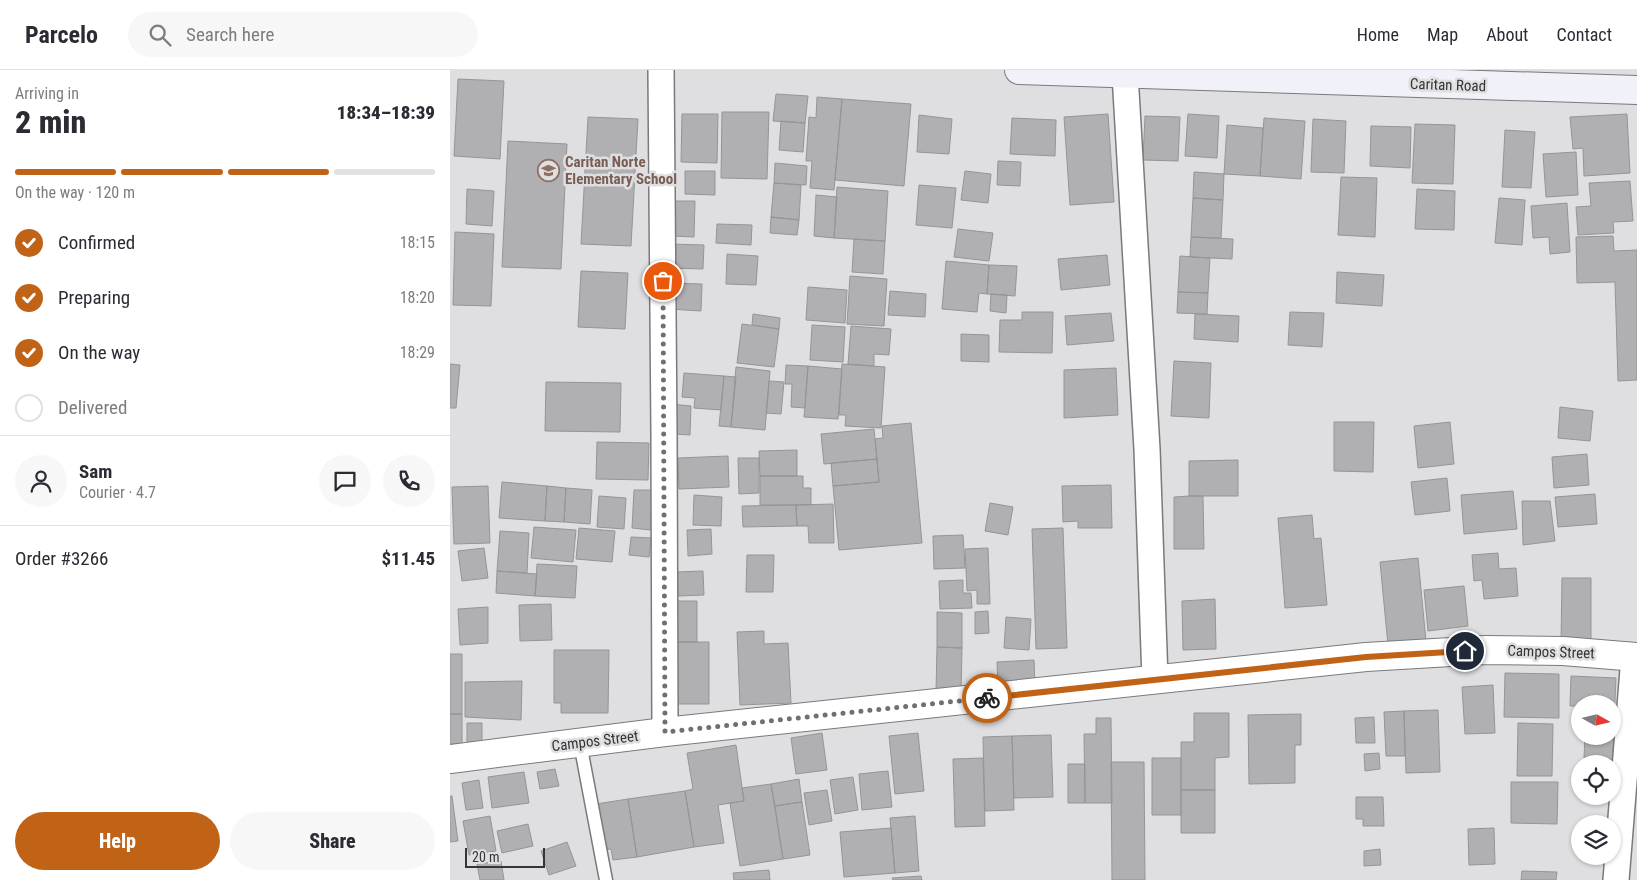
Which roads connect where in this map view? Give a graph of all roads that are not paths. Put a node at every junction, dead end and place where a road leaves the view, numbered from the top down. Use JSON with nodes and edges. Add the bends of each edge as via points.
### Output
{"nodes":[{"id":1,"x":661,"y":70,"type":"edge"},
{"id":2,"x":1019,"y":70,"type":"edge"},
{"id":3,"x":1124,"y":74,"type":"junction"},
{"id":4,"x":1264,"y":74,"type":"edge"},
{"id":5,"x":1451,"y":78,"type":"edge"},
{"id":6,"x":1637,"y":90,"type":"edge"},
{"id":7,"x":1636,"y":657,"type":"edge"},
{"id":8,"x":1155,"y":680,"type":"junction"},
{"id":9,"x":665,"y":732,"type":"junction"},
{"id":10,"x":580,"y":743,"type":"junction"},
{"id":11,"x":450,"y":759,"type":"edge"},
{"id":12,"x":606,"y":880,"type":"edge"},
{"id":13,"x":1616,"y":880,"type":"edge"}],
"edges":[{"from":1,"to":9,"type":"street"},
{"from":2,"to":3,"type":"main road","name":"Caritan Road"},
{"from":3,"to":4,"type":"main road","name":"Caritan Road"},
{"from":3,"to":8,"type":"street","via":[[1147,449]]},
{"from":4,"to":5,"type":"main road","name":"Caritan Road"},
{"from":5,"to":6,"type":"main road","name":"Caritan Road"},
{"from":7,"to":8,"type":"street","name":"Campos Street","via":[[1563,651],[1485,650],[1366,657]]},
{"from":7,"to":13,"type":"street"},
{"from":8,"to":9,"type":"street","name":"Campos Street"},
{"from":9,"to":10,"type":"street","name":"Campos Street"},
{"from":10,"to":11,"type":"street","name":"Campos Street"},
{"from":10,"to":12,"type":"lane"}]}
